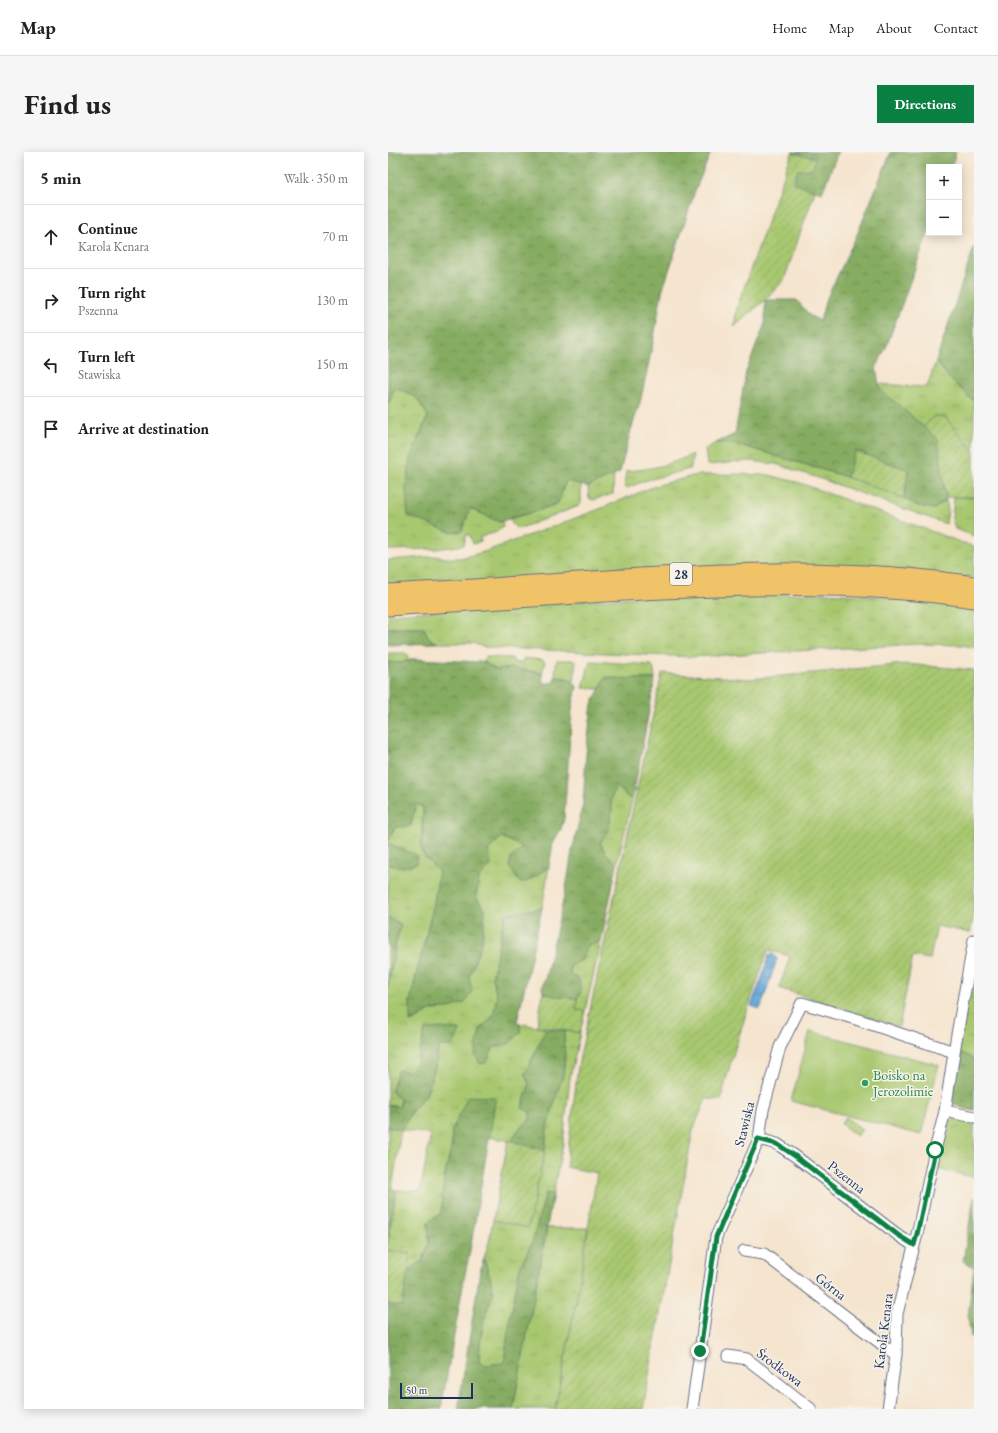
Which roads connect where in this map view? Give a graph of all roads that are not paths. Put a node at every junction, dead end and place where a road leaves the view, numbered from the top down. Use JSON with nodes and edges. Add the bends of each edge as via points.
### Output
{"nodes":[{"id":1,"x":974,"y":585,"type":"edge"},
{"id":2,"x":388,"y":593,"type":"edge"},
{"id":3,"x":974,"y":599,"type":"edge"},
{"id":4,"x":388,"y":607,"type":"edge"},
{"id":5,"x":974,"y":940,"type":"edge"},
{"id":6,"x":954,"y":1052,"type":"junction"},
{"id":7,"x":945,"y":1111,"type":"junction"},
{"id":8,"x":974,"y":1117,"type":"edge"},
{"id":9,"x":758,"y":1139,"type":"junction"},
{"id":10,"x":914,"y":1245,"type":"junction"},
{"id":11,"x":744,"y":1252,"type":"dead end"},
{"id":12,"x":896,"y":1355,"type":"junction"},
{"id":13,"x":728,"y":1356,"type":"dead end"},
{"id":14,"x":692,"y":1409,"type":"edge"},
{"id":15,"x":811,"y":1409,"type":"edge"},
{"id":16,"x":888,"y":1409,"type":"edge"}],
"edges":[{"from":1,"to":2,"type":"main road","number":"28","via":[[852,573],[753,572]]},
{"from":3,"to":4,"type":"main road","number":"28","via":[[871,588],[759,586]]},
{"from":5,"to":6,"type":"street","name":"Karola Kenara"},
{"from":6,"to":7,"type":"street","name":"Karola Kenara"},
{"from":6,"to":9,"type":"street","name":"Stawiska","via":[[802,1003],[780,1047]]},
{"from":7,"to":8,"type":"street"},
{"from":7,"to":10,"type":"street","name":"Karola Kenara"},
{"from":9,"to":10,"type":"street","name":"Pszenna","via":[[777,1144],[795,1156]]},
{"from":9,"to":14,"type":"street","name":"Stawiska","via":[[716,1237]]},
{"from":10,"to":12,"type":"street","name":"Karola Kenara","via":[[897,1314]]},
{"from":11,"to":12,"type":"street","name":"Górna","via":[[764,1254]]},
{"from":12,"to":16,"type":"street","name":"Karola Kenara"},
{"from":13,"to":15,"type":"street","name":"Środkowa","via":[[747,1359]]}]}
